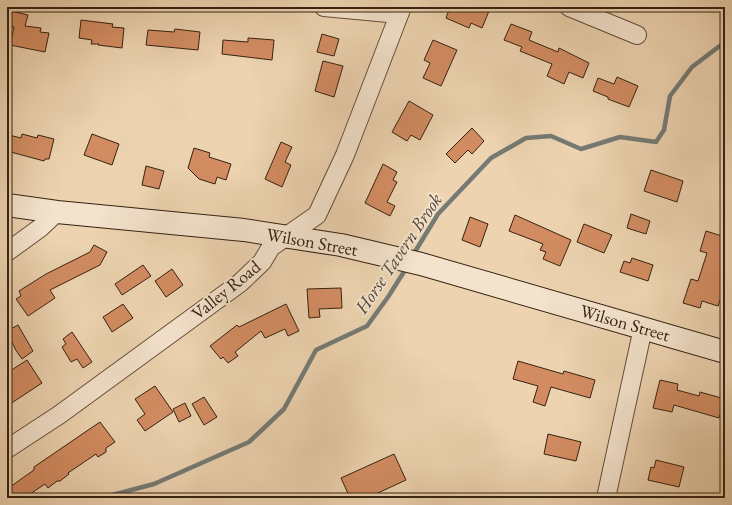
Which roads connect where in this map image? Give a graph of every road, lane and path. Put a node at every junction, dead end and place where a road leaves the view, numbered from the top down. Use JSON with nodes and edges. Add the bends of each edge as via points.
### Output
{"nodes":[{"id":1,"x":324,"y":7,"type":"edge"},
{"id":2,"x":569,"y":7,"type":"edge"},
{"id":3,"x":401,"y":11,"type":"edge"},
{"id":4,"x":637,"y":35,"type":"dead end"},
{"id":5,"x":7,"y":205,"type":"edge"},
{"id":6,"x":57,"y":212,"type":"junction"},
{"id":7,"x":288,"y":237,"type":"junction"},
{"id":8,"x":7,"y":252,"type":"edge"},
{"id":9,"x":643,"y":328,"type":"junction"},
{"id":10,"x":725,"y":352,"type":"edge"},
{"id":11,"x":7,"y":449,"type":"edge"},
{"id":12,"x":606,"y":498,"type":"edge"}],
"edges":[{"from":1,"to":3,"type":"street"},
{"from":2,"to":4,"type":"street"},
{"from":3,"to":7,"type":"street","name":"Valley Road","via":[[345,155],[317,215]]},
{"from":5,"to":6,"type":"main road","name":"Wilson Street"},
{"from":6,"to":7,"type":"main road","name":"Wilson Street","via":[[244,230]]},
{"from":6,"to":8,"type":"street"},
{"from":7,"to":9,"type":"main road","name":"Wilson Street","via":[[341,245],[421,264]]},
{"from":7,"to":11,"type":"street","name":"Valley Road","via":[[271,248],[252,274],[59,415]]},
{"from":9,"to":10,"type":"main road","name":"Wilson Street"},
{"from":9,"to":12,"type":"street"}]}
